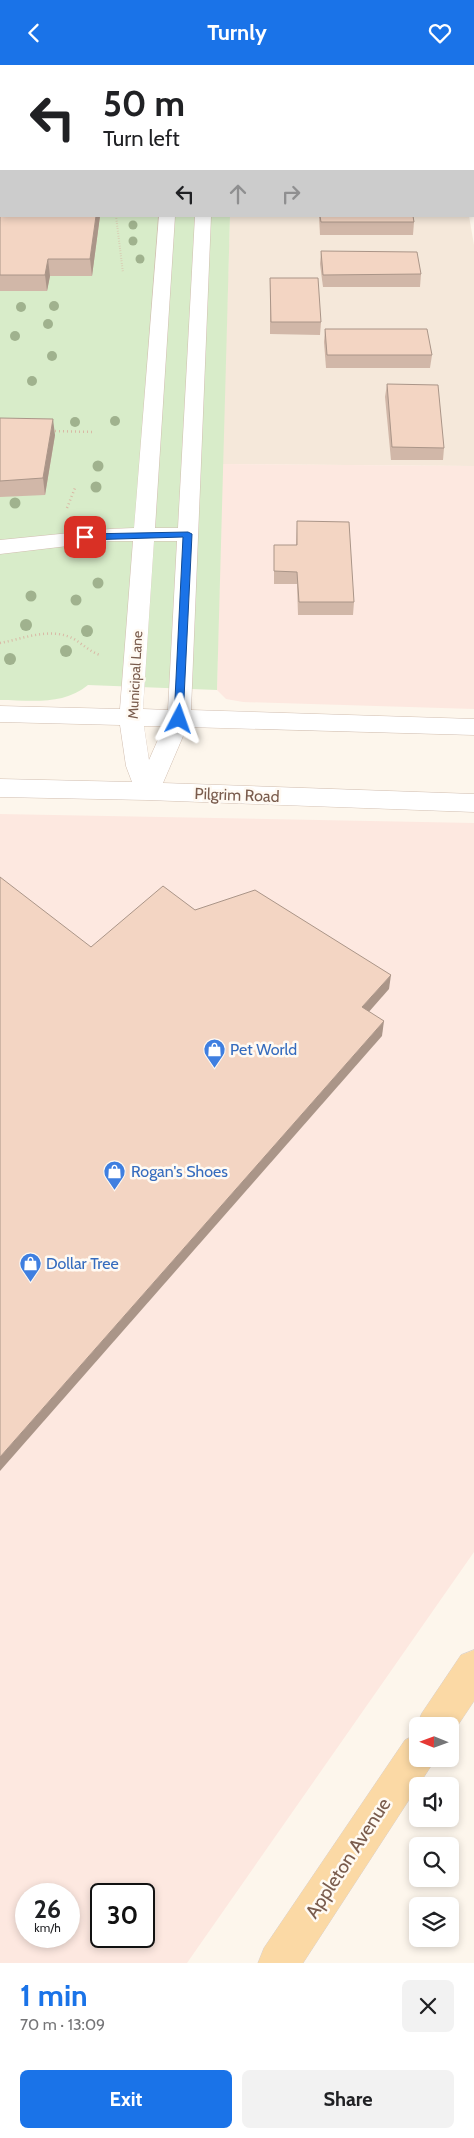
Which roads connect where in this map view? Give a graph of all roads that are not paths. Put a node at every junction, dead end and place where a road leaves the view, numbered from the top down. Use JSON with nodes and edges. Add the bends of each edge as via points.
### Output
{"nodes":[{"id":1,"x":167,"y":217,"type":"edge"},
{"id":2,"x":203,"y":217,"type":"edge"},
{"id":3,"x":145,"y":534,"type":"junction"},
{"id":4,"x":188,"y":534,"type":"junction"},
{"id":5,"x":0,"y":547,"type":"edge"},
{"id":6,"x":0,"y":714,"type":"edge"},
{"id":7,"x":131,"y":717,"type":"junction"},
{"id":8,"x":179,"y":719,"type":"junction"},
{"id":9,"x":474,"y":727,"type":"edge"},
{"id":10,"x":0,"y":788,"type":"edge"},
{"id":11,"x":147,"y":791,"type":"junction"},
{"id":12,"x":474,"y":803,"type":"edge"},
{"id":13,"x":474,"y":1668,"type":"edge"},
{"id":14,"x":441,"y":1717,"type":"edge"},
{"id":15,"x":409,"y":1767,"type":"edge"},
{"id":16,"x":279,"y":1963,"type":"edge"}],
"edges":[{"from":1,"to":3,"type":"street","name":"Municipal Lane"},
{"from":2,"to":4,"type":"street"},
{"from":3,"to":4,"type":"street"},
{"from":3,"to":5,"type":"street","via":[[72,538]]},
{"from":3,"to":7,"type":"street","name":"Municipal Lane"},
{"from":4,"to":8,"type":"street"},
{"from":6,"to":7,"type":"street"},
{"from":7,"to":8,"type":"street"},
{"from":7,"to":11,"type":"street","name":"Municipal Lane","via":[[138,765]]},
{"from":8,"to":9,"type":"street"},
{"from":8,"to":11,"type":"street"},
{"from":10,"to":11,"type":"street","name":"Pilgrim Road"},
{"from":11,"to":12,"type":"street","name":"Pilgrim Road"},
{"from":13,"to":14,"type":"main road"},
{"from":15,"to":16,"type":"main road","name":"Appleton Avenue"}]}
